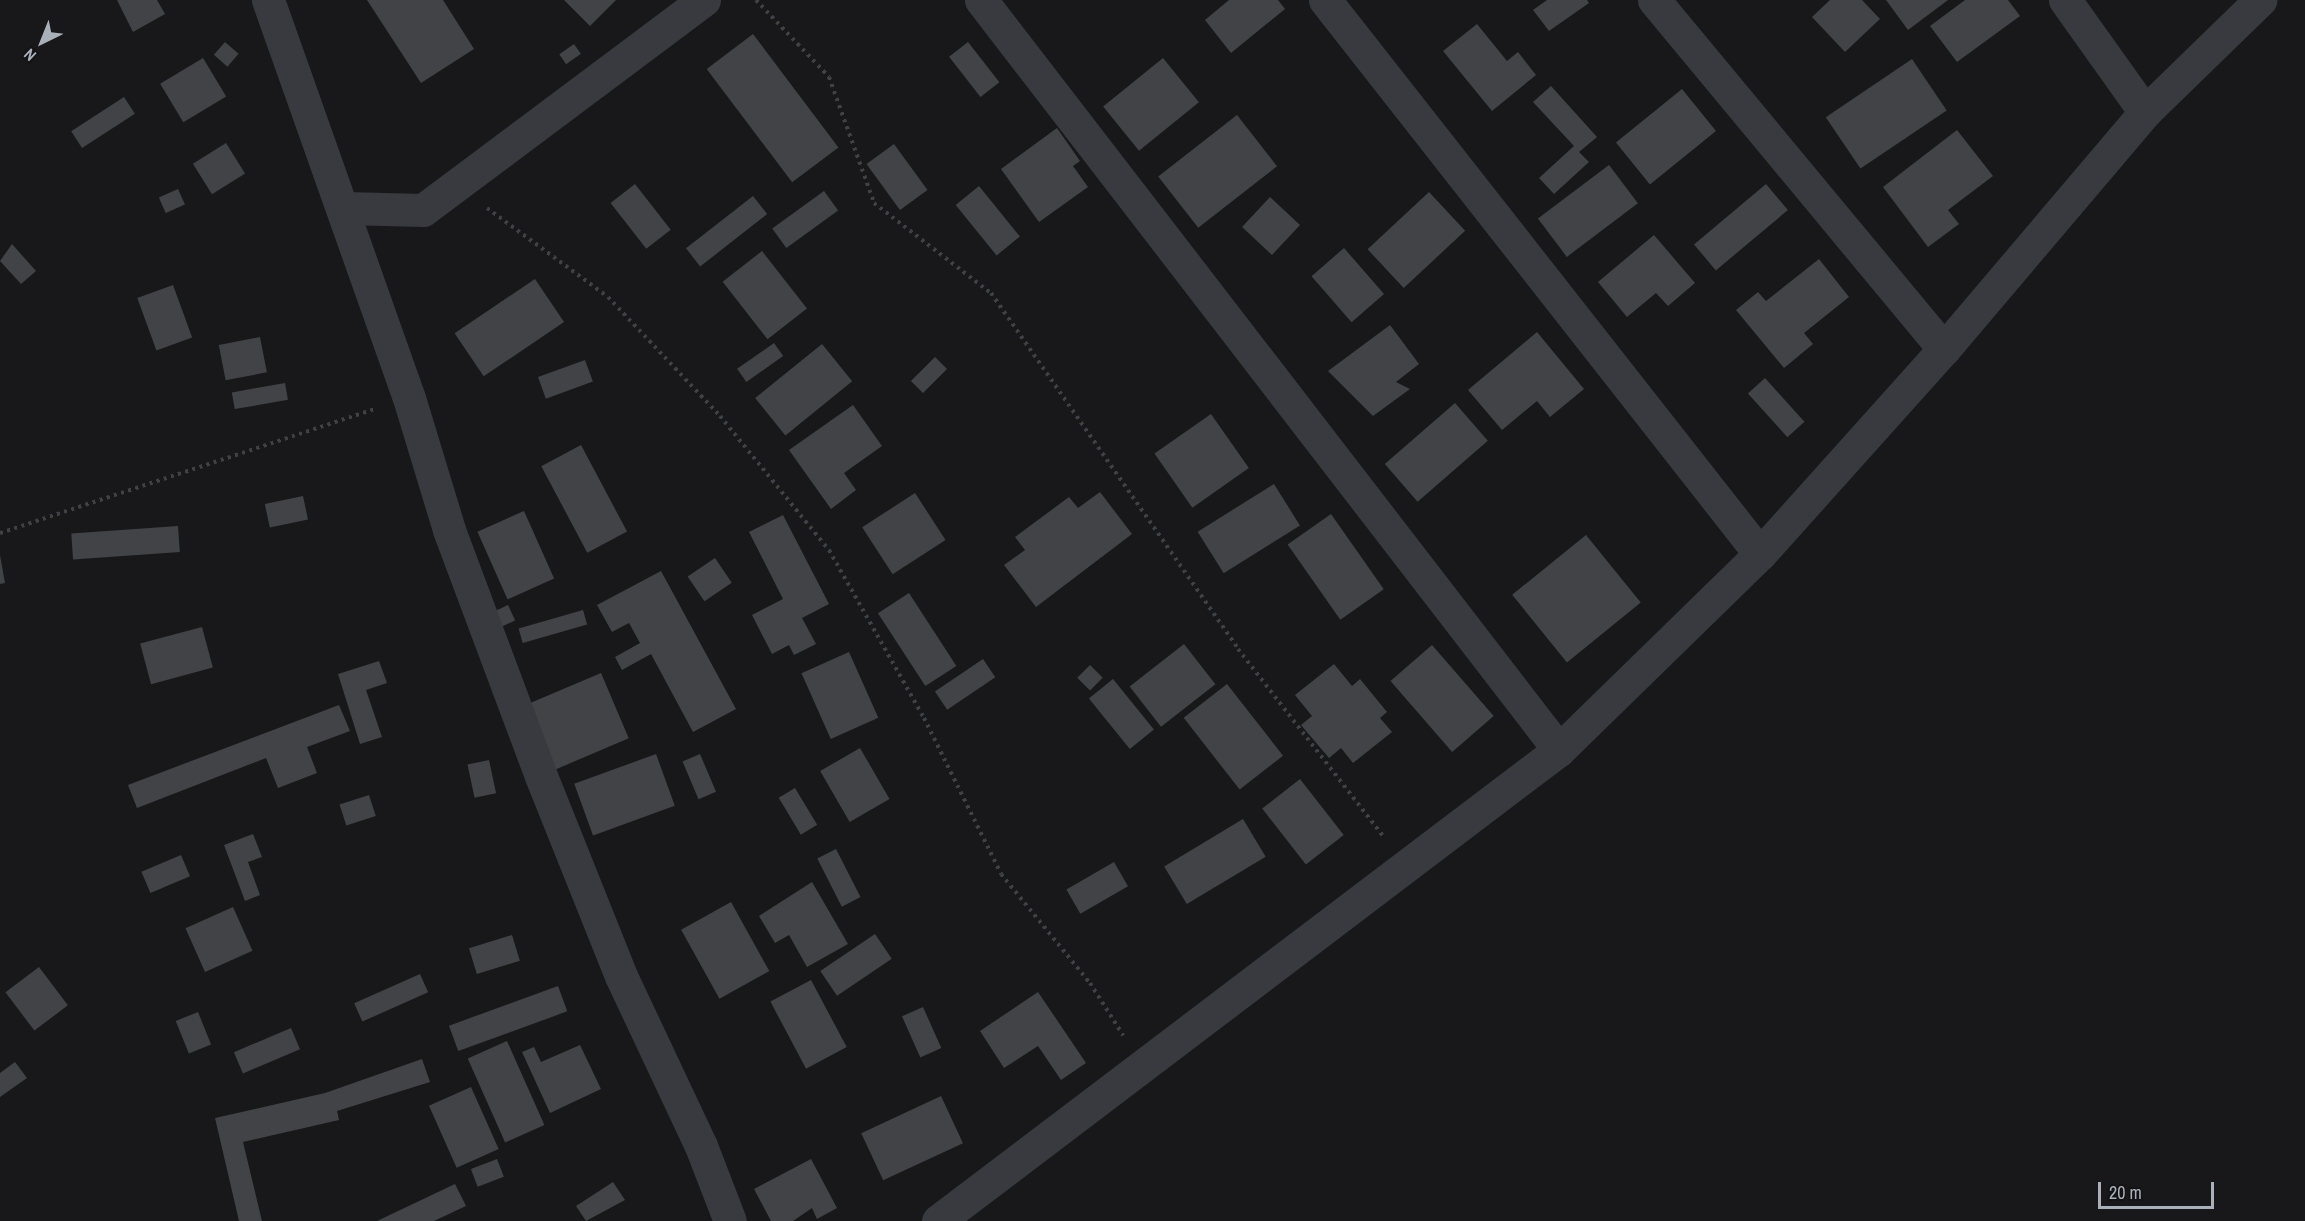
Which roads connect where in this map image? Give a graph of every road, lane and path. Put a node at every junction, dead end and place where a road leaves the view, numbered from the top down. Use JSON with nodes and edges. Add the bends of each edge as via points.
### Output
{"nodes":[{"id":1,"x":268,"y":0,"type":"edge"},
{"id":2,"x":704,"y":0,"type":"edge"},
{"id":3,"x":756,"y":0,"type":"edge"},
{"id":4,"x":981,"y":0,"type":"edge"},
{"id":5,"x":1325,"y":0,"type":"edge"},
{"id":6,"x":1654,"y":0,"type":"edge"},
{"id":7,"x":2065,"y":0,"type":"edge"},
{"id":8,"x":2260,"y":0,"type":"edge"},
{"id":9,"x":2145,"y":112,"type":"junction"},
{"id":10,"x":456,"y":185,"type":"junction"},
{"id":11,"x":344,"y":208,"type":"junction"},
{"id":12,"x":1944,"y":349,"type":"junction"},
{"id":13,"x":409,"y":398,"type":"junction"},
{"id":14,"x":0,"y":533,"type":"edge"},
{"id":15,"x":1760,"y":554,"type":"junction"},
{"id":16,"x":1559,"y":750,"type":"junction"},
{"id":17,"x":1407,"y":866,"type":"junction"},
{"id":18,"x":1143,"y":1065,"type":"junction"},
{"id":19,"x":729,"y":1221,"type":"edge"},
{"id":20,"x":938,"y":1221,"type":"edge"}],
"edges":[{"from":1,"to":11,"type":"street"},
{"from":2,"to":10,"type":"street"},
{"from":3,"to":17,"type":"path","via":[[829,77],[874,203],[991,293],[1238,649]]},
{"from":4,"to":16,"type":"street"},
{"from":5,"to":15,"type":"street"},
{"from":6,"to":12,"type":"street"},
{"from":7,"to":9,"type":"street"},
{"from":8,"to":9,"type":"street"},
{"from":9,"to":12,"type":"street"},
{"from":10,"to":11,"type":"street","via":[[423,210]]},
{"from":10,"to":18,"type":"path","via":[[608,297],[720,416],[829,550],[924,718],[1001,873],[1090,983]]},
{"from":11,"to":13,"type":"street"},
{"from":12,"to":15,"type":"street"},
{"from":13,"to":14,"type":"path"},
{"from":13,"to":19,"type":"street","via":[[449,530],[541,776],[621,976],[701,1146]]},
{"from":15,"to":16,"type":"street"},
{"from":16,"to":17,"type":"street"},
{"from":17,"to":18,"type":"street"},
{"from":18,"to":20,"type":"street"}]}
